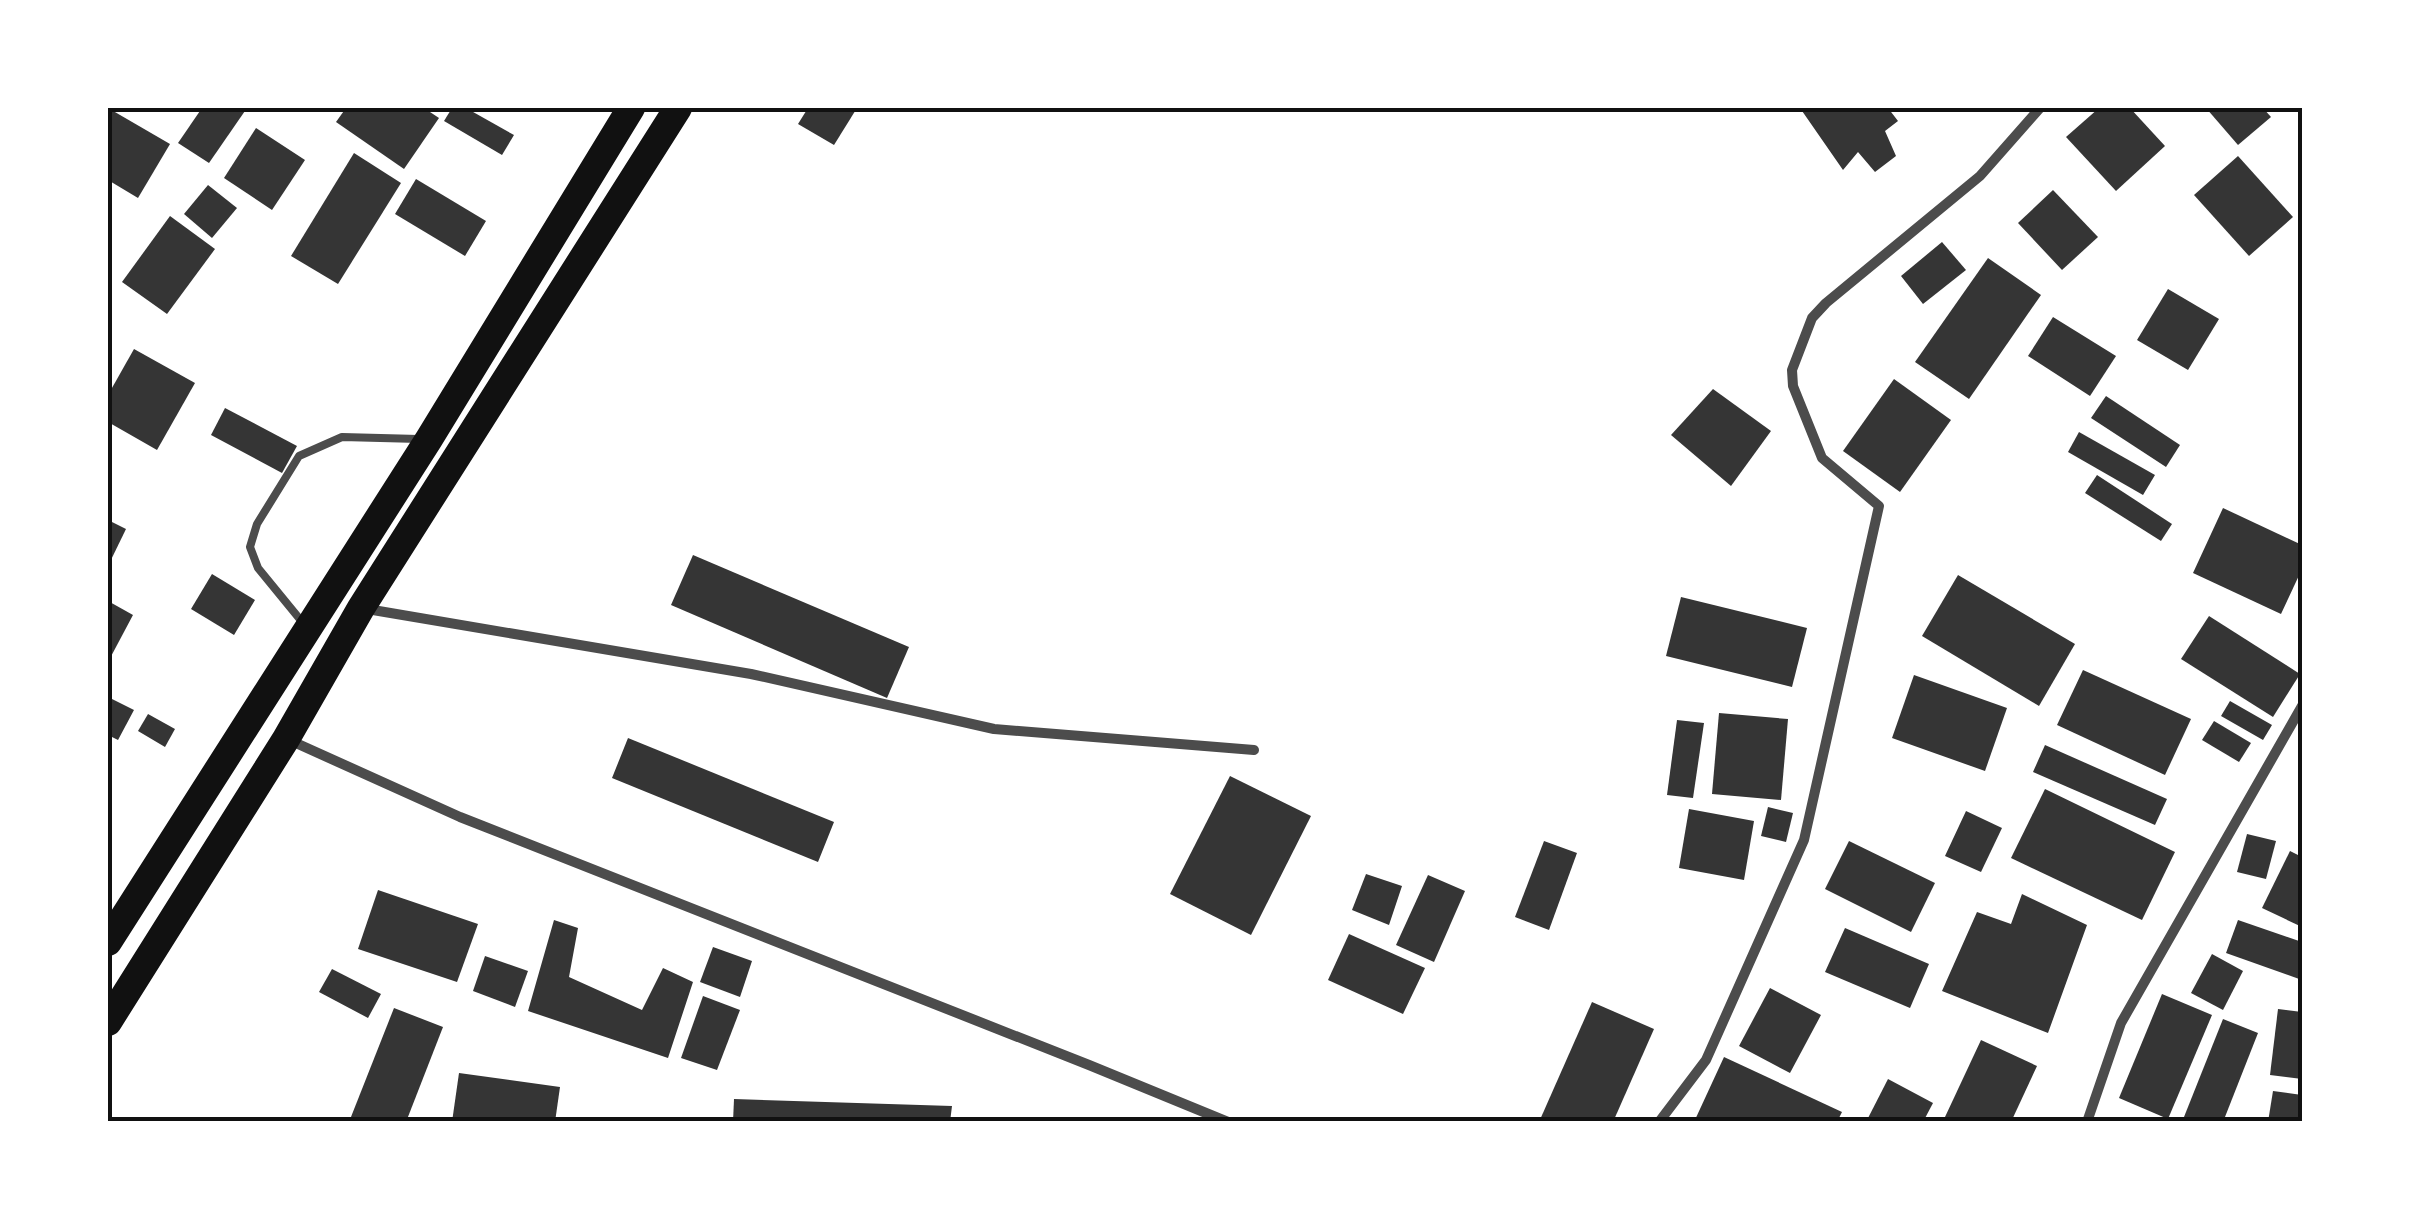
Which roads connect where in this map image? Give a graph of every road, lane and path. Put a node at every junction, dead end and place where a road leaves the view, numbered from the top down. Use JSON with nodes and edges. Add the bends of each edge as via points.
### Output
{"nodes":[{"id":1,"x":631,"y":108,"type":"edge"},
{"id":2,"x":678,"y":108,"type":"edge"},
{"id":3,"x":2040,"y":108,"type":"edge"},
{"id":4,"x":430,"y":439,"type":"junction"},
{"id":5,"x":361,"y":608,"type":"junction"},
{"id":6,"x":308,"y":630,"type":"junction"},
{"id":7,"x":2302,"y":706,"type":"edge"},
{"id":8,"x":286,"y":739,"type":"junction"},
{"id":9,"x":1254,"y":750,"type":"dead end"},
{"id":10,"x":108,"y":942,"type":"edge"},
{"id":11,"x":108,"y":1022,"type":"edge"},
{"id":12,"x":1228,"y":1122,"type":"edge"},
{"id":13,"x":1659,"y":1122,"type":"edge"},
{"id":14,"x":2087,"y":1122,"type":"edge"}],
"edges":[{"from":1,"to":4,"type":"highway"},
{"from":2,"to":5,"type":"highway"},
{"from":3,"to":13,"type":"street","via":[[1980,176],[1826,303],[1812,318],[1792,370],[1822,458],[1879,506],[1804,840],[1706,1060]]},
{"from":4,"to":6,"type":"highway"},
{"from":4,"to":6,"type":"lane","via":[[342,438],[299,456],[250,547],[258,568]]},
{"from":5,"to":8,"type":"highway"},
{"from":5,"to":9,"type":"street","via":[[752,674],[994,730]]},
{"from":6,"to":10,"type":"highway"},
{"from":7,"to":14,"type":"street","via":[[2121,1024]]},
{"from":8,"to":11,"type":"highway"},
{"from":8,"to":12,"type":"street","via":[[460,817]]}]}
